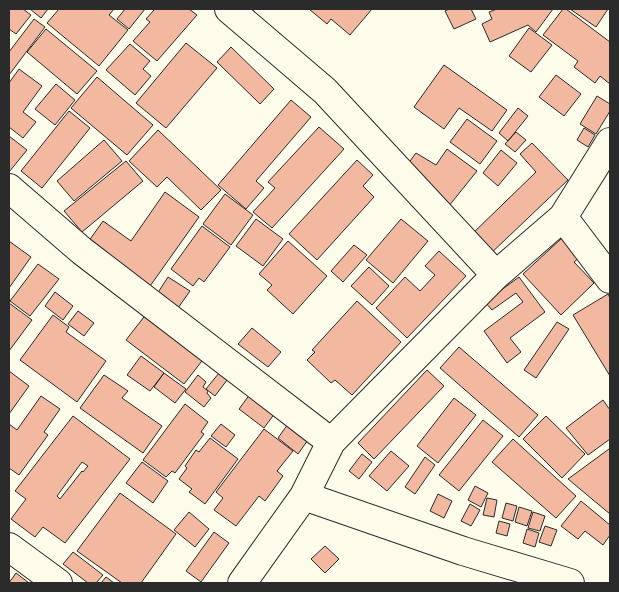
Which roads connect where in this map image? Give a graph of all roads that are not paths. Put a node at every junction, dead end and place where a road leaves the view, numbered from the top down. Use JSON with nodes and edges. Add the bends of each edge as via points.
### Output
{"nodes":[{"id":1,"x":229,"y":9,"type":"edge"},
{"id":2,"x":607,"y":156,"type":"edge"},
{"id":3,"x":9,"y":188,"type":"edge"},
{"id":4,"x":563,"y":217,"type":"junction"},
{"id":5,"x":496,"y":275,"type":"junction"},
{"id":6,"x":610,"y":279,"type":"edge"},
{"id":7,"x":331,"y":442,"type":"junction"},
{"id":8,"x":304,"y":496,"type":"junction"},
{"id":9,"x":9,"y":546,"type":"edge"},
{"id":10,"x":58,"y":583,"type":"edge"},
{"id":11,"x":242,"y":583,"type":"edge"},
{"id":12,"x":570,"y":583,"type":"edge"}],
"edges":[{"from":1,"to":5,"type":"street","via":[[325,92]]},
{"from":2,"to":4,"type":"street"},
{"from":3,"to":7,"type":"street","via":[[82,251]]},
{"from":4,"to":5,"type":"street"},
{"from":4,"to":6,"type":"street"},
{"from":5,"to":7,"type":"street"},
{"from":7,"to":8,"type":"street"},
{"from":8,"to":11,"type":"street"},
{"from":8,"to":12,"type":"street","via":[[463,551]]},
{"from":9,"to":10,"type":"street"}]}
